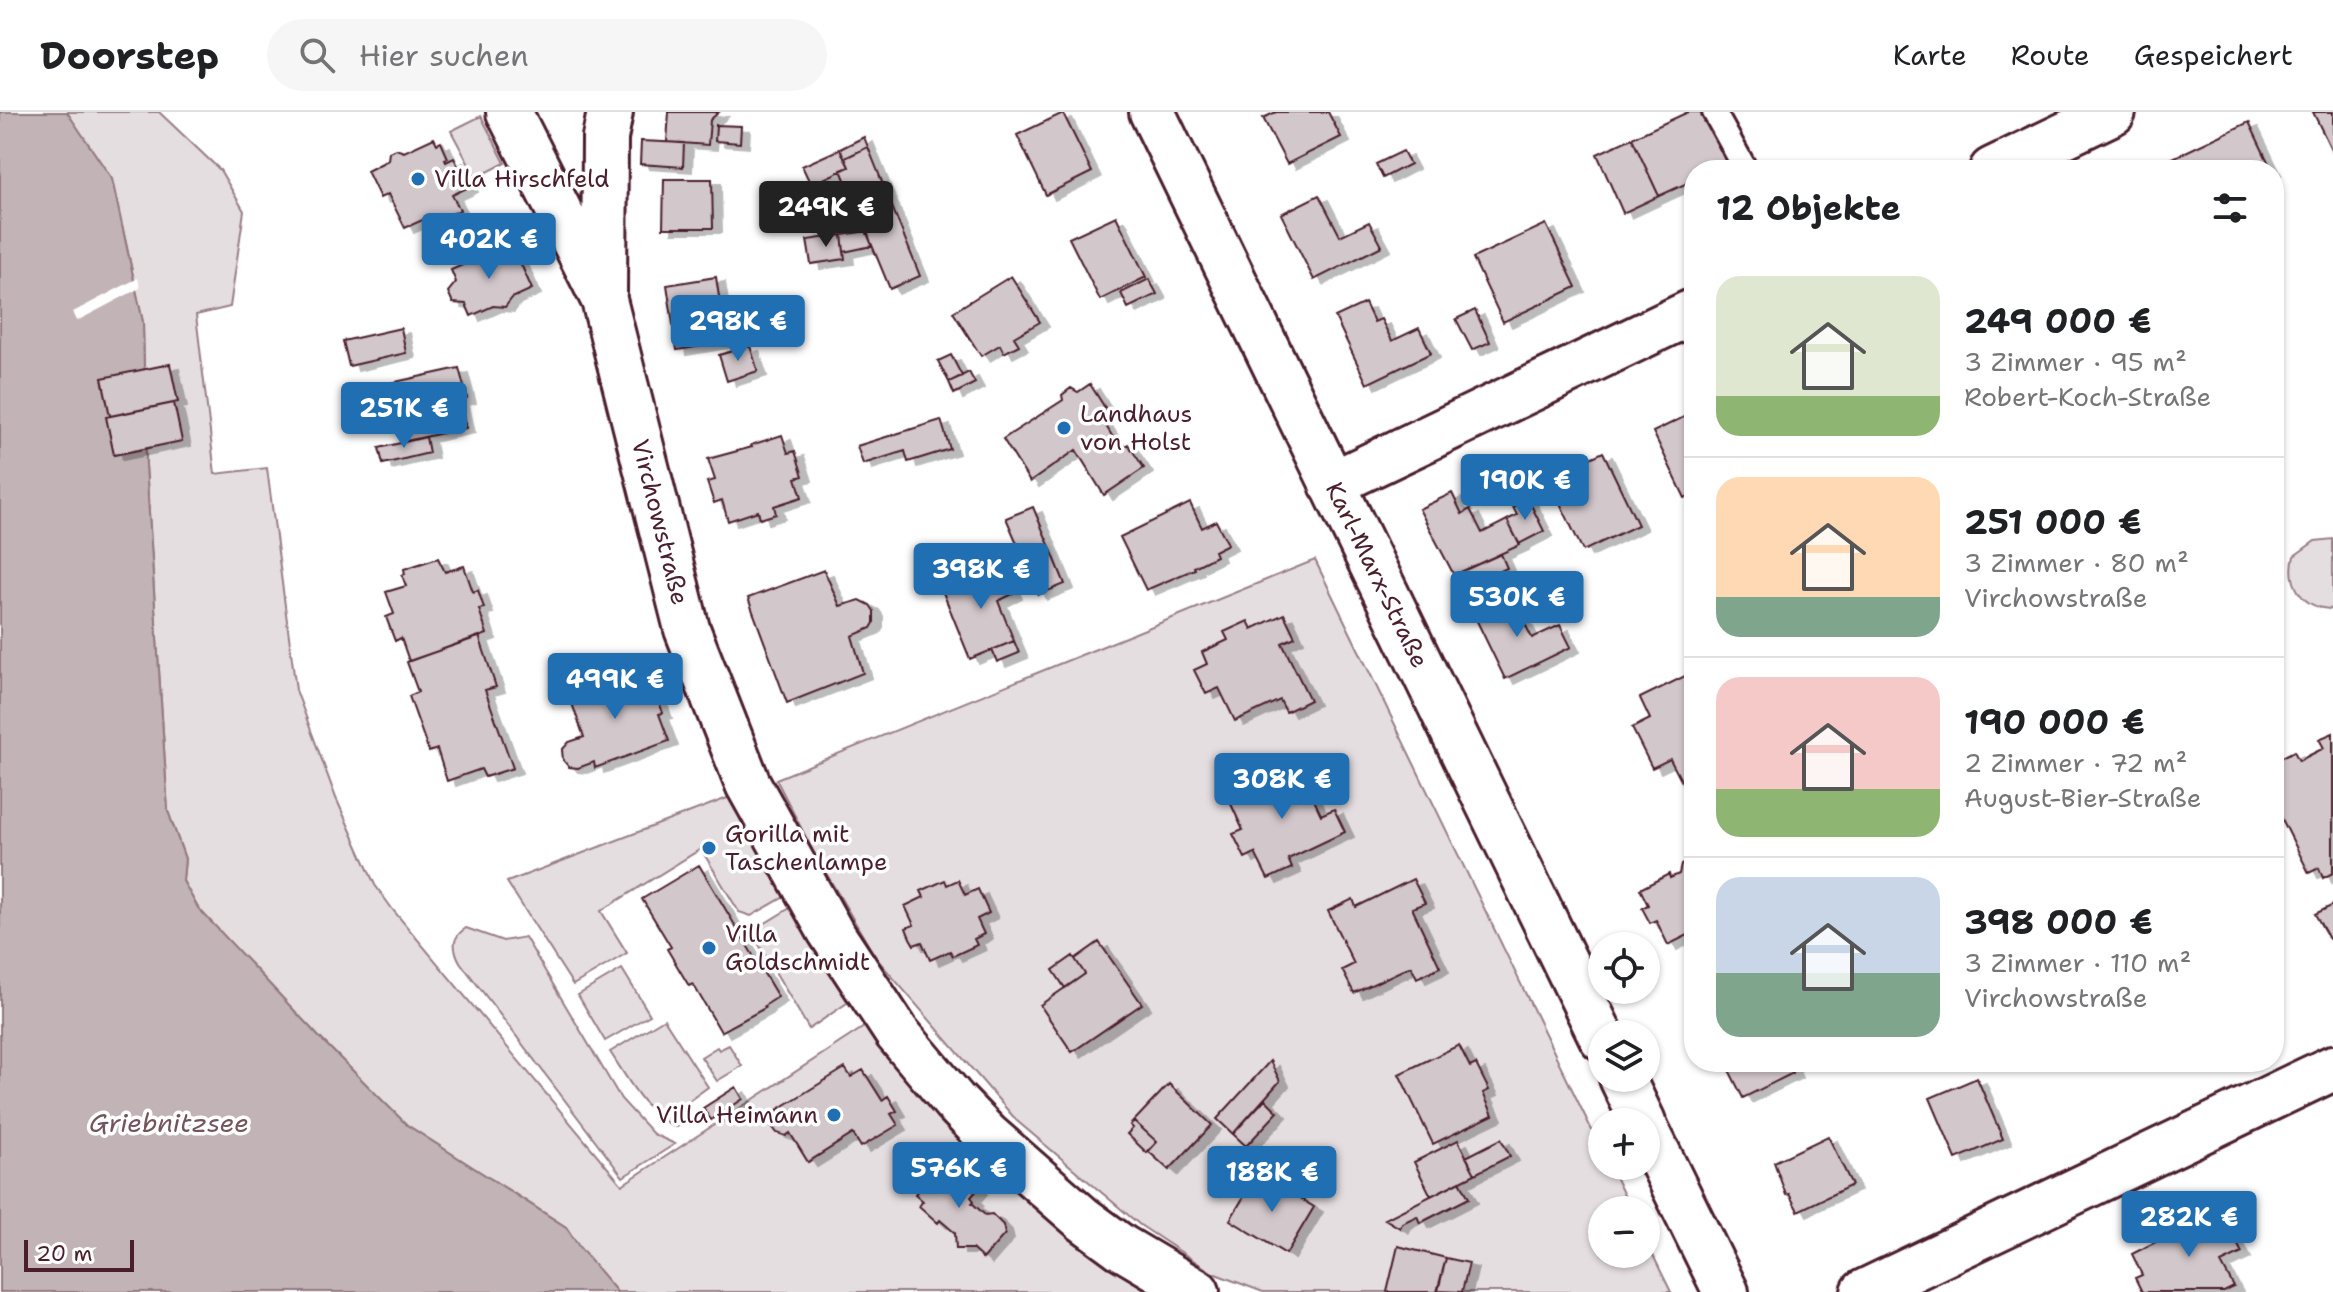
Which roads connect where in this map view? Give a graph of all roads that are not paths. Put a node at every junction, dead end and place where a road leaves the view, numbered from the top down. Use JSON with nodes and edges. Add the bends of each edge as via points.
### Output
{"nodes":[{"id":1,"x":509,"y":112,"type":"edge"},
{"id":2,"x":610,"y":112,"type":"edge"},
{"id":3,"x":1152,"y":112,"type":"edge"},
{"id":4,"x":1714,"y":112,"type":"edge"},
{"id":5,"x":2113,"y":112,"type":"edge"},
{"id":6,"x":1740,"y":160,"type":"edge"},
{"id":7,"x":2013,"y":160,"type":"edge"},
{"id":8,"x":604,"y":300,"type":"junction"},
{"id":9,"x":1684,"y":316,"type":"edge"},
{"id":10,"x":1332,"y":484,"type":"junction"},
{"id":11,"x":1593,"y":1020,"type":"edge"},
{"id":12,"x":2333,"y":1068,"type":"edge"},
{"id":13,"x":1660,"y":1158,"type":"edge"},
{"id":14,"x":1197,"y":1292,"type":"edge"},
{"id":15,"x":1726,"y":1292,"type":"edge"},
{"id":16,"x":1864,"y":1292,"type":"edge"}],
"edges":[{"from":1,"to":8,"type":"street","name":"Virchowstraße"},
{"from":2,"to":8,"type":"street","via":[[605,138]]},
{"from":3,"to":10,"type":"street","name":"Karl-Marx-Straße"},
{"from":4,"to":6,"type":"lane"},
{"from":5,"to":7,"type":"street"},
{"from":8,"to":14,"type":"street","name":"Virchowstraße","via":[[687,629],[748,784],[830,931],[897,1033],[987,1135],[1083,1219]]},
{"from":9,"to":10,"type":"street"},
{"from":10,"to":11,"type":"street","name":"Karl-Marx-Straße"},
{"from":12,"to":16,"type":"street"},
{"from":13,"to":15,"type":"street"}]}
